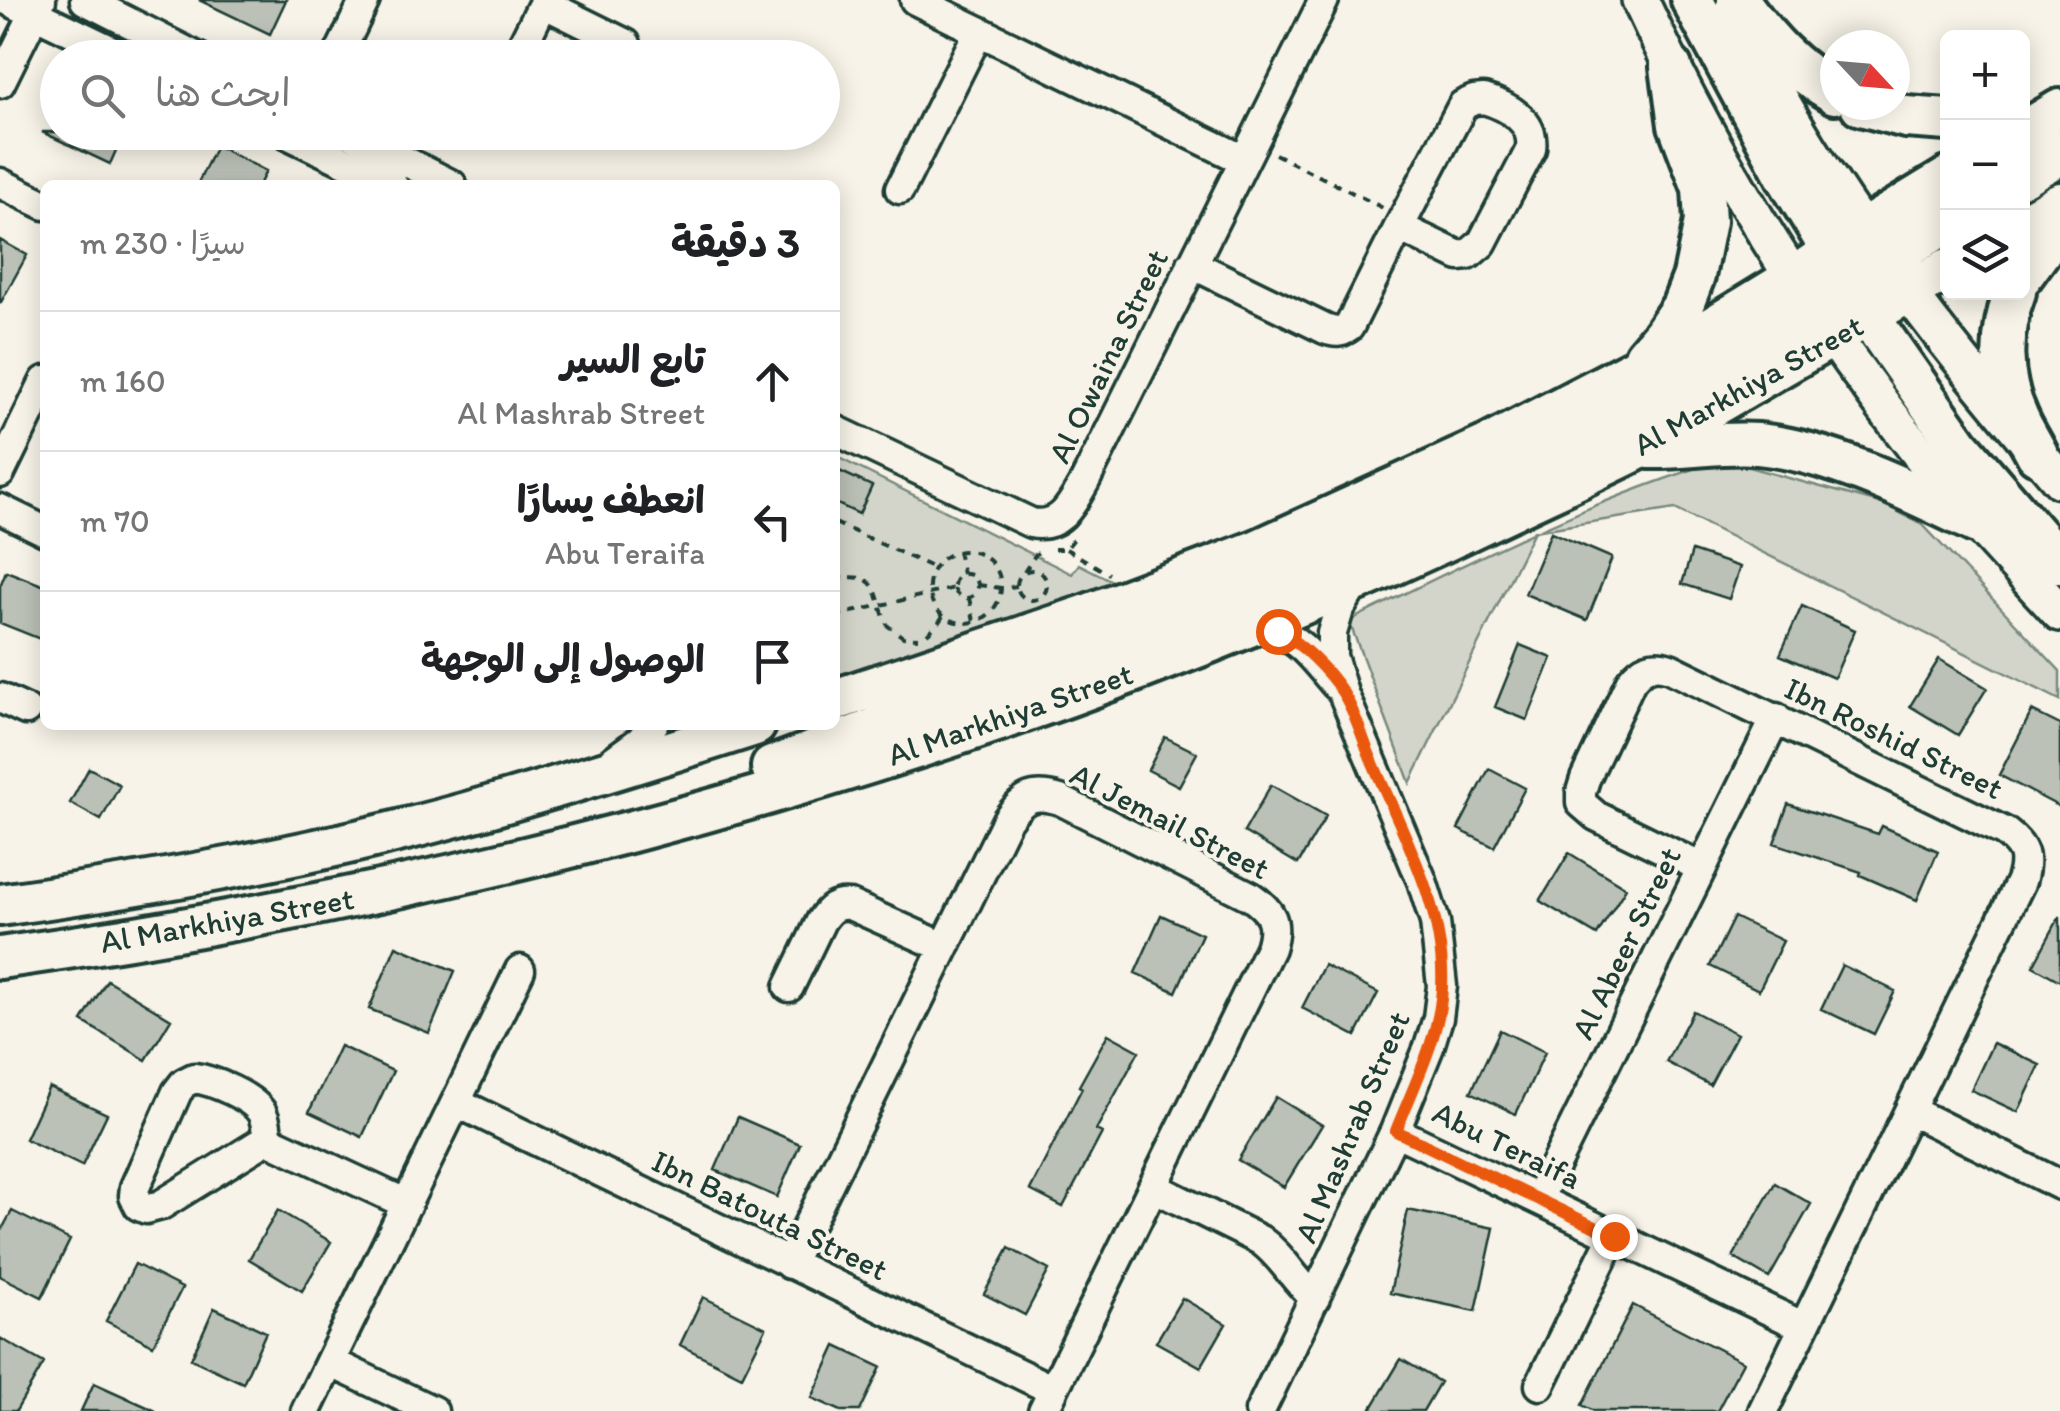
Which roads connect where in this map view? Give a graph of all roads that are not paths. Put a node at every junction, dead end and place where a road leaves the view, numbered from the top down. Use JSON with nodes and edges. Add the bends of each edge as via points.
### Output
{"nodes":[{"id":1,"x":8,"y":0,"type":"edge"},
{"id":2,"x":86,"y":0,"type":"edge"},
{"id":3,"x":365,"y":0,"type":"edge"},
{"id":4,"x":916,"y":0,"type":"edge"},
{"id":5,"x":1324,"y":0,"type":"edge"},
{"id":6,"x":1640,"y":0,"type":"edge"},
{"id":7,"x":1692,"y":0,"type":"edge"},
{"id":8,"x":1728,"y":0,"type":"edge"},
{"id":9,"x":1738,"y":0,"type":"edge"},
{"id":10,"x":544,"y":2,"type":"edge"},
{"id":11,"x":38,"y":7,"type":"edge"},
{"id":12,"x":979,"y":31,"type":"junction"},
{"id":13,"x":96,"y":40,"type":"edge"},
{"id":14,"x":165,"y":40,"type":"edge"},
{"id":15,"x":345,"y":40,"type":"edge"},
{"id":16,"x":525,"y":40,"type":"edge"},
{"id":17,"x":618,"y":40,"type":"edge"},
{"id":18,"x":1671,"y":66,"type":"junction"},
{"id":19,"x":1820,"y":83,"type":"edge"},
{"id":20,"x":0,"y":84,"type":"edge"},
{"id":21,"x":2060,"y":89,"type":"edge"},
{"id":22,"x":2030,"y":102,"type":"edge"},
{"id":23,"x":2060,"y":110,"type":"edge"},
{"id":24,"x":1910,"y":117,"type":"edge"},
{"id":25,"x":1940,"y":119,"type":"edge"},
{"id":26,"x":2030,"y":127,"type":"edge"},
{"id":27,"x":323,"y":150,"type":"edge"},
{"id":28,"x":383,"y":150,"type":"edge"},
{"id":29,"x":1249,"y":152,"type":"junction"},
{"id":30,"x":2060,"y":154,"type":"edge"},
{"id":31,"x":2030,"y":171,"type":"edge"},
{"id":32,"x":383,"y":180,"type":"edge"},
{"id":33,"x":442,"y":180,"type":"edge"},
{"id":34,"x":0,"y":183,"type":"edge"},
{"id":35,"x":1940,"y":186,"type":"edge"},
{"id":36,"x":900,"y":189,"type":"dead end"},
{"id":37,"x":40,"y":203,"type":"edge"},
{"id":38,"x":2060,"y":203,"type":"edge"},
{"id":39,"x":2030,"y":220,"type":"edge"},
{"id":40,"x":1401,"y":223,"type":"junction"},
{"id":41,"x":1940,"y":227,"type":"edge"},
{"id":42,"x":2060,"y":233,"type":"edge"},
{"id":43,"x":1192,"y":264,"type":"junction"},
{"id":44,"x":2030,"y":265,"type":"edge"},
{"id":45,"x":1940,"y":275,"type":"edge"},
{"id":46,"x":1843,"y":284,"type":"junction"},
{"id":47,"x":1908,"y":293,"type":"junction"},
{"id":48,"x":2012,"y":300,"type":"edge"},
{"id":49,"x":1634,"y":370,"type":"junction"},
{"id":50,"x":40,"y":391,"type":"edge"},
{"id":51,"x":840,"y":432,"type":"edge"},
{"id":52,"x":1640,"y":448,"type":"junction"},
{"id":53,"x":2049,"y":467,"type":"edge"},
{"id":54,"x":0,"y":473,"type":"edge"},
{"id":55,"x":0,"y":509,"type":"edge"},
{"id":56,"x":1978,"y":524,"type":"junction"},
{"id":57,"x":40,"y":529,"type":"edge"},
{"id":58,"x":2060,"y":563,"type":"edge"},
{"id":59,"x":1355,"y":583,"type":"junction"},
{"id":60,"x":2060,"y":613,"type":"edge"},
{"id":61,"x":1253,"y":626,"type":"junction"},
{"id":62,"x":1344,"y":694,"type":"junction"},
{"id":63,"x":841,"y":697,"type":"edge"},
{"id":64,"x":1776,"y":718,"type":"junction"},
{"id":65,"x":649,"y":730,"type":"edge"},
{"id":66,"x":739,"y":730,"type":"edge"},
{"id":67,"x":592,"y":776,"type":"junction"},
{"id":68,"x":697,"y":814,"type":"junction"},
{"id":69,"x":1702,"y":868,"type":"junction"},
{"id":70,"x":0,"y":905,"type":"edge"},
{"id":71,"x":944,"y":948,"type":"junction"},
{"id":72,"x":0,"y":958,"type":"edge"},
{"id":73,"x":520,"y":970,"type":"dead end"},
{"id":74,"x":789,"y":988,"type":"dead end"},
{"id":75,"x":456,"y":1102,"type":"junction"},
{"id":76,"x":1911,"y":1111,"type":"junction"},
{"id":77,"x":1396,"y":1131,"type":"junction"},
{"id":78,"x":267,"y":1138,"type":"junction"},
{"id":79,"x":2060,"y":1185,"type":"edge"},
{"id":80,"x":1153,"y":1187,"type":"junction"},
{"id":81,"x":1538,"y":1199,"type":"junction"},
{"id":82,"x":407,"y":1204,"type":"junction"},
{"id":83,"x":1614,"y":1236,"type":"junction"},
{"id":84,"x":789,"y":1264,"type":"junction"},
{"id":85,"x":1315,"y":1298,"type":"junction"},
{"id":86,"x":1804,"y":1327,"type":"junction"},
{"id":87,"x":330,"y":1362,"type":"junction"},
{"id":88,"x":1540,"y":1384,"type":"dead end"},
{"id":89,"x":1048,"y":1400,"type":"edge"},
{"id":90,"x":306,"y":1411,"type":"edge"},
{"id":91,"x":433,"y":1411,"type":"edge"},
{"id":92,"x":1260,"y":1411,"type":"edge"},
{"id":93,"x":1763,"y":1411,"type":"edge"}],
"edges":[{"from":1,"to":11,"type":"street"},
{"from":2,"to":14,"type":"street"},
{"from":3,"to":15,"type":"street"},
{"from":4,"to":12,"type":"street"},
{"from":5,"to":29,"type":"street","name":"Al Owaina Street"},
{"from":6,"to":18,"type":"main road"},
{"from":7,"to":46,"type":"highway"},
{"from":8,"to":46,"type":"main road","via":[[1794,125]]},
{"from":9,"to":19,"type":"highway","via":[[1778,50]]},
{"from":10,"to":16,"type":"street"},
{"from":10,"to":17,"type":"street"},
{"from":11,"to":13,"type":"street"},
{"from":11,"to":20,"type":"street"},
{"from":12,"to":29,"type":"street"},
{"from":12,"to":36,"type":"street"},
{"from":18,"to":46,"type":"main road"},
{"from":18,"to":49,"type":"highway","via":[[1679,125],[1703,188],[1705,221],[1682,307]]},
{"from":21,"to":22,"type":"highway"},
{"from":23,"to":26,"type":"highway"},
{"from":24,"to":25,"type":"highway"},
{"from":27,"to":32,"type":"street"},
{"from":28,"to":33,"type":"street"},
{"from":29,"to":43,"type":"street","name":"Al Owaina Street"},
{"from":30,"to":31,"type":"highway"},
{"from":34,"to":37,"type":"street"},
{"from":35,"to":46,"type":"highway","name":"Al Markhiya Street"},
{"from":38,"to":39,"type":"highway"},
{"from":40,"to":40,"type":"street","via":[[1463,106],[1495,102],[1528,126],[1531,150],[1475,250],[1459,256]]},
{"from":40,"to":43,"type":"street","via":[[1342,332],[1325,330]]},
{"from":41,"to":46,"type":"highway"},
{"from":42,"to":44,"type":"highway"},
{"from":43,"to":51,"type":"street","name":"Al Owaina Street","via":[[1085,481],[1052,523],[1031,523]]},
{"from":45,"to":47,"type":"highway","name":"Al Markhiya Street"},
{"from":46,"to":47,"type":"highway","name":"Al Markhiya Street"},
{"from":46,"to":49,"type":"highway","name":"Al Markhiya Street","via":[[1694,338]]},
{"from":46,"to":52,"type":"highway","name":"Al Markhiya Street"},
{"from":46,"to":56,"type":"main road","via":[[1872,391]]},
{"from":46,"to":58,"type":"highway","via":[[1958,444]]},
{"from":46,"to":68,"type":"highway","via":[[1638,409],[1458,499],[1242,593],[748,776]]},
{"from":47,"to":53,"type":"main road"},
{"from":48,"to":53,"type":"highway","via":[[2003,336],[2006,379],[2017,418]]},
{"from":49,"to":63,"type":"highway","name":"Al Markhiya Street","via":[[1489,445],[1256,551]]},
{"from":50,"to":54,"type":"street"},
{"from":52,"to":56,"type":"highway","via":[[1759,444],[1793,451]]},
{"from":52,"to":59,"type":"highway","name":"Al Markhiya Street"},
{"from":55,"to":57,"type":"street"},
{"from":56,"to":60,"type":"main road"},
{"from":59,"to":61,"type":"highway","name":"Al Markhiya Street"},
{"from":59,"to":62,"type":"street","name":"Al Mashrab Street","via":[[1332,633]]},
{"from":61,"to":62,"type":"street","name":"Al Mashrab Street","via":[[1292,638]]},
{"from":61,"to":68,"type":"highway","name":"Al Markhiya Street","via":[[1010,716]]},
{"from":62,"to":77,"type":"street","name":"Al Mashrab Street","via":[[1422,881],[1440,955],[1438,1018]]},
{"from":64,"to":69,"type":"street","name":"Al Abeer Street"},
{"from":64,"to":69,"type":"street","name":"Ibn Roshid Street","via":[[1660,664],[1639,670],[1631,681],[1580,802]]},
{"from":64,"to":76,"type":"street","name":"Ibn Roshid Street","via":[[2005,832],[2023,852],[2021,881]]},
{"from":65,"to":67,"type":"street"},
{"from":66,"to":67,"type":"highway","name":"Al Markhiya Street"},
{"from":67,"to":70,"type":"highway","name":"Al Markhiya Street","via":[[333,846]]},
{"from":68,"to":72,"type":"highway","name":"Al Markhiya Street","via":[[403,887]]},
{"from":69,"to":81,"type":"street","name":"Al Abeer Street"},
{"from":71,"to":74,"type":"street","via":[[841,904],[820,921]]},
{"from":71,"to":80,"type":"street","name":"Al Jemail Street","via":[[1007,820],[1030,797],[1060,800],[1265,906],[1275,932],[1270,948]]},
{"from":71,"to":84,"type":"street","name":"Al Jemail Street"},
{"from":73,"to":75,"type":"street"},
{"from":75,"to":82,"type":"street"},
{"from":75,"to":84,"type":"street","name":"Ibn Batouta Street"},
{"from":76,"to":79,"type":"street"},
{"from":76,"to":86,"type":"street","name":"Ibn Roshid Street"},
{"from":77,"to":81,"type":"street","name":"Abu Teraifa"},
{"from":77,"to":85,"type":"street","name":"Al Mashrab Street"},
{"from":78,"to":78,"type":"street","via":[[161,1205],[146,1209],[136,1202],[138,1176],[184,1082],[204,1079],[250,1100],[263,1115]]},
{"from":78,"to":82,"type":"street"},
{"from":80,"to":85,"type":"street","via":[[1260,1240]]},
{"from":80,"to":89,"type":"street","name":"Al Jemail Street"},
{"from":81,"to":83,"type":"street","name":"Abu Teraifa"},
{"from":82,"to":87,"type":"street"},
{"from":83,"to":86,"type":"street","name":"Abu Teraifa"},
{"from":83,"to":88,"type":"street"},
{"from":84,"to":89,"type":"street","name":"Ibn Batouta Street"},
{"from":85,"to":92,"type":"street","name":"Al Mashrab Street"},
{"from":86,"to":93,"type":"street","name":"Ibn Roshid Street"},
{"from":87,"to":90,"type":"street"},
{"from":87,"to":91,"type":"street"}]}
